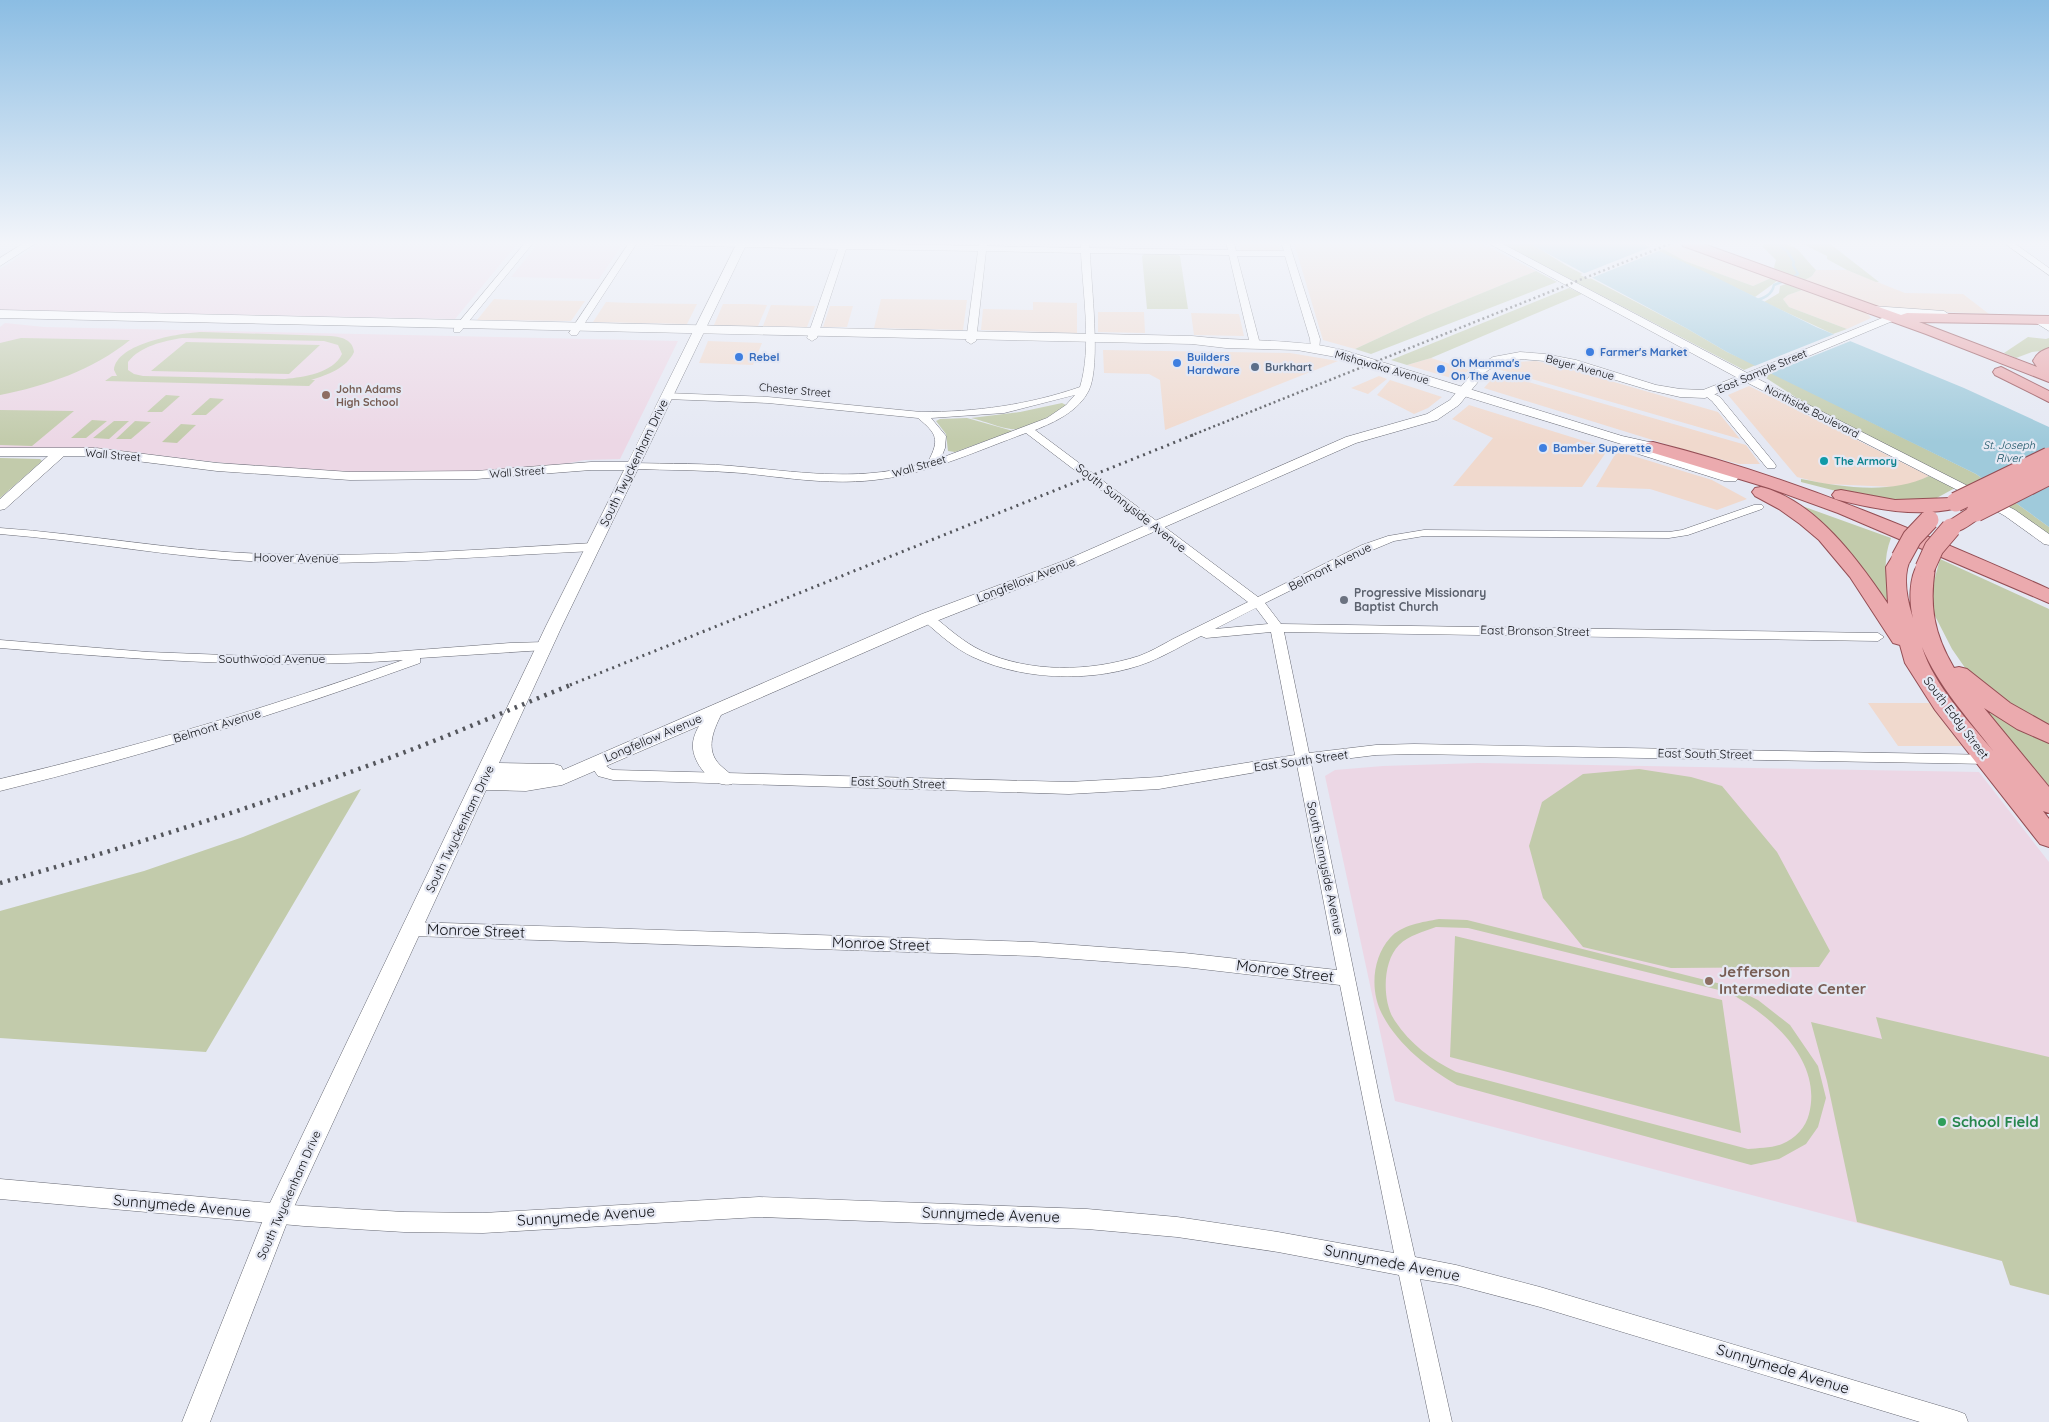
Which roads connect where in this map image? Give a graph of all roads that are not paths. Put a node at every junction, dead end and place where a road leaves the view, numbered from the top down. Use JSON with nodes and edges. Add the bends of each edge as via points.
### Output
{"nodes":[{"id":1,"x":474,"y":309,"type":"edge"},
{"id":2,"x":590,"y":309,"type":"edge"},
{"id":3,"x":709,"y":309,"type":"edge"},
{"id":4,"x":822,"y":309,"type":"edge"},
{"id":5,"x":975,"y":309,"type":"edge"},
{"id":6,"x":1087,"y":309,"type":"edge"},
{"id":7,"x":1247,"y":309,"type":"edge"},
{"id":8,"x":1306,"y":309,"type":"edge"},
{"id":9,"x":1622,"y":309,"type":"edge"},
{"id":10,"x":1872,"y":310,"type":"joint"},
{"id":11,"x":0,"y":314,"type":"edge"},
{"id":12,"x":1958,"y":317,"type":"junction"},
{"id":13,"x":0,"y":318,"type":"edge"},
{"id":14,"x":1891,"y":318,"type":"junction"},
{"id":15,"x":2042,"y":320,"type":"edge"},
{"id":16,"x":459,"y":327,"type":"junction"},
{"id":17,"x":2049,"y":328,"type":"edge"},
{"id":18,"x":576,"y":330,"type":"junction"},
{"id":19,"x":697,"y":332,"type":"junction"},
{"id":20,"x":814,"y":335,"type":"junction"},
{"id":21,"x":971,"y":338,"type":"junction"},
{"id":22,"x":1088,"y":341,"type":"junction"},
{"id":23,"x":1255,"y":344,"type":"junction"},
{"id":24,"x":1953,"y":345,"type":"junction"},
{"id":25,"x":1316,"y":348,"type":"junction"},
{"id":26,"x":2049,"y":352,"type":"edge"},
{"id":27,"x":2049,"y":373,"type":"edge"},
{"id":28,"x":1750,"y":375,"type":"junction"},
{"id":29,"x":2049,"y":378,"type":"edge"},
{"id":30,"x":2049,"y":383,"type":"edge"},
{"id":31,"x":1085,"y":389,"type":"junction"},
{"id":32,"x":1464,"y":392,"type":"junction"},
{"id":33,"x":1708,"y":394,"type":"junction"},
{"id":34,"x":666,"y":396,"type":"junction"},
{"id":35,"x":2049,"y":397,"type":"edge"},
{"id":36,"x":921,"y":415,"type":"junction"},
{"id":37,"x":1027,"y":429,"type":"junction"},
{"id":38,"x":1619,"y":440,"type":"junction"},
{"id":39,"x":1653,"y":447,"type":"junction"},
{"id":40,"x":0,"y":452,"type":"edge"},
{"id":41,"x":62,"y":452,"type":"junction"},
{"id":42,"x":2049,"y":457,"type":"edge"},
{"id":43,"x":932,"y":464,"type":"junction"},
{"id":44,"x":632,"y":466,"type":"junction"},
{"id":45,"x":1771,"y":466,"type":"dead end"},
{"id":46,"x":2049,"y":475,"type":"edge"},
{"id":47,"x":1730,"y":478,"type":"junction"},
{"id":48,"x":1953,"y":503,"type":"junction"},
{"id":49,"x":0,"y":506,"type":"edge"},
{"id":50,"x":1758,"y":507,"type":"dead end"},
{"id":51,"x":1155,"y":526,"type":"junction"},
{"id":52,"x":0,"y":531,"type":"edge"},
{"id":53,"x":2049,"y":541,"type":"edge"},
{"id":54,"x":593,"y":547,"type":"junction"},
{"id":55,"x":2049,"y":597,"type":"edge"},
{"id":56,"x":1258,"y":603,"type":"junction"},
{"id":57,"x":2049,"y":604,"type":"edge"},
{"id":58,"x":928,"y":618,"type":"junction"},
{"id":59,"x":1925,"y":627,"type":"junction"},
{"id":60,"x":1277,"y":628,"type":"junction"},
{"id":61,"x":1193,"y":636,"type":"junction"},
{"id":62,"x":1878,"y":636,"type":"dead end"},
{"id":63,"x":0,"y":644,"type":"edge"},
{"id":64,"x":545,"y":646,"type":"junction"},
{"id":65,"x":430,"y":654,"type":"junction"},
{"id":66,"x":1916,"y":663,"type":"junction"},
{"id":67,"x":714,"y":713,"type":"junction"},
{"id":68,"x":2049,"y":735,"type":"edge"},
{"id":69,"x":1986,"y":758,"type":"junction"},
{"id":70,"x":1303,"y":759,"type":"junction"},
{"id":71,"x":2013,"y":759,"type":"junction"},
{"id":72,"x":590,"y":765,"type":"junction"},
{"id":73,"x":485,"y":776,"type":"junction"},
{"id":74,"x":725,"y":779,"type":"junction"},
{"id":75,"x":0,"y":785,"type":"edge"},
{"id":76,"x":2049,"y":804,"type":"edge"},
{"id":77,"x":2049,"y":837,"type":"edge"},
{"id":78,"x":413,"y":928,"type":"junction"},
{"id":79,"x":1348,"y":979,"type":"junction"},
{"id":80,"x":0,"y":1190,"type":"edge"},
{"id":81,"x":278,"y":1214,"type":"junction"},
{"id":82,"x":1407,"y":1264,"type":"junction"},
{"id":83,"x":196,"y":1422,"type":"edge"},
{"id":84,"x":1441,"y":1422,"type":"edge"},
{"id":85,"x":1958,"y":1422,"type":"edge"}],
"edges":[{"from":1,"to":16,"type":"street"},
{"from":2,"to":18,"type":"street"},
{"from":3,"to":19,"type":"street","name":"South Twyckenham Drive"},
{"from":4,"to":20,"type":"street"},
{"from":5,"to":21,"type":"street"},
{"from":6,"to":22,"type":"street"},
{"from":7,"to":23,"type":"street"},
{"from":8,"to":25,"type":"street"},
{"from":9,"to":28,"type":"street","name":"Northside Boulevard"},
{"from":10,"to":12,"type":"main road"},
{"from":10,"to":14,"type":"main road"},
{"from":11,"to":16,"type":"main road","name":"Mishawaka Avenue"},
{"from":12,"to":14,"type":"main road","name":"East Sample Street"},
{"from":12,"to":15,"type":"main road","name":"East Sample Street"},
{"from":13,"to":16,"type":"main road","name":"Mishawaka Avenue"},
{"from":14,"to":24,"type":"main road"},
{"from":14,"to":28,"type":"street","name":"East Sample Street"},
{"from":14,"to":29,"type":"main road"},
{"from":15,"to":17,"type":"street"},
{"from":16,"to":18,"type":"main road","name":"Mishawaka Avenue"},
{"from":18,"to":19,"type":"main road","name":"Mishawaka Avenue"},
{"from":19,"to":20,"type":"main road","name":"Mishawaka Avenue"},
{"from":19,"to":34,"type":"street","name":"South Twyckenham Drive"},
{"from":20,"to":21,"type":"main road","name":"Mishawaka Avenue"},
{"from":21,"to":22,"type":"main road","name":"Mishawaka Avenue"},
{"from":22,"to":23,"type":"main road","name":"Mishawaka Avenue","via":[[1193,346]]},
{"from":22,"to":31,"type":"street"},
{"from":23,"to":25,"type":"main road","name":"Mishawaka Avenue"},
{"from":24,"to":30,"type":"main road"},
{"from":24,"to":35,"type":"main road"},
{"from":25,"to":32,"type":"main road","name":"Mishawaka Avenue"},
{"from":26,"to":27,"type":"main road","via":[[2041,361]]},
{"from":28,"to":33,"type":"street","name":"East Sample Street"},
{"from":28,"to":53,"type":"street","name":"Northside Boulevard","via":[[1980,496]]},
{"from":31,"to":36,"type":"street","name":"Chester Street","via":[[1026,406],[967,414]]},
{"from":31,"to":37,"type":"street","name":"Wall Street","via":[[1067,410]]},
{"from":32,"to":33,"type":"street","name":"Beyer Avenue","via":[[1489,363],[1522,356],[1551,359],[1677,393]]},
{"from":32,"to":38,"type":"main road","name":"Mishawaka Avenue"},
{"from":32,"to":51,"type":"street","name":"Longfellow Avenue","via":[[1444,411],[1432,417],[1351,440]]},
{"from":33,"to":45,"type":"street","via":[[1716,399]]},
{"from":34,"to":36,"type":"street","name":"Chester Street","via":[[775,400]]},
{"from":34,"to":44,"type":"street","name":"South Twyckenham Drive"},
{"from":36,"to":43,"type":"street","via":[[937,428],[942,440]]},
{"from":37,"to":43,"type":"street","name":"Wall Street"},
{"from":37,"to":51,"type":"street","name":"South Sunnyside Avenue"},
{"from":38,"to":39,"type":"main road","name":"Mishawaka Avenue"},
{"from":38,"to":47,"type":"main road","name":"Mishawaka Avenue","via":[[1637,449]]},
{"from":39,"to":48,"type":"main road","via":[[1707,458],[1878,504],[1909,507]]},
{"from":39,"to":55,"type":"main road","via":[[1862,515]]},
{"from":40,"to":41,"type":"street","name":"Wall Street"},
{"from":41,"to":44,"type":"street","name":"Wall Street","via":[[96,452],[217,467],[343,476],[476,475]]},
{"from":41,"to":49,"type":"street"},
{"from":42,"to":48,"type":"main road","name":"South Eddy Street","bridge":true},
{"from":43,"to":44,"type":"street","name":"Wall Street","via":[[882,476],[843,480],[719,468]]},
{"from":44,"to":54,"type":"street","name":"South Twyckenham Drive"},
{"from":46,"to":59,"type":"main road","name":"South Eddy Street","bridge":true,"via":[[1976,512],[1951,528],[1934,548],[1920,584]]},
{"from":47,"to":57,"type":"main road","via":[[1884,532]]},
{"from":47,"to":66,"type":"main road","via":[[1786,504],[1826,536],[1873,594]]},
{"from":48,"to":66,"type":"main road","name":"South Eddy Street","bridge":true,"via":[[1928,520],[1912,538],[1896,567],[1898,602]]},
{"from":50,"to":56,"type":"street","name":"Belmont Avenue","via":[[1670,536],[1424,533],[1398,536],[1366,548]]},
{"from":51,"to":56,"type":"street","name":"South Sunnyside Avenue"},
{"from":51,"to":58,"type":"street","name":"Longfellow Avenue","via":[[1041,575]]},
{"from":52,"to":54,"type":"street","name":"Hoover Avenue","via":[[154,550],[264,558],[405,557]]},
{"from":54,"to":64,"type":"street","name":"South Twyckenham Drive"},
{"from":56,"to":60,"type":"street","name":"South Sunnyside Avenue"},
{"from":56,"to":61,"type":"street","name":"Belmont Avenue"},
{"from":58,"to":61,"type":"street","name":"Belmont Avenue","via":[[950,639],[983,657],[1012,667],[1058,672],[1116,667],[1144,659]]},
{"from":58,"to":67,"type":"street","name":"Longfellow Avenue"},
{"from":59,"to":68,"type":"main road","via":[[1957,672],[1972,687],[2012,716]]},
{"from":59,"to":71,"type":"main road","name":"South Eddy Street","via":[[1946,673]]},
{"from":60,"to":61,"type":"street","name":"East Bronson Street"},
{"from":60,"to":62,"type":"street","name":"East Bronson Street"},
{"from":60,"to":70,"type":"street","name":"South Sunnyside Avenue"},
{"from":63,"to":65,"type":"street","name":"Southwood Avenue","via":[[215,659],[330,660]]},
{"from":64,"to":65,"type":"street","name":"Southwood Avenue"},
{"from":64,"to":73,"type":"street","name":"South Twyckenham Drive"},
{"from":65,"to":75,"type":"street","name":"Belmont Avenue","via":[[351,684],[230,722]]},
{"from":66,"to":69,"type":"main road","name":"South Eddy Street","via":[[1943,704]]},
{"from":67,"to":72,"type":"street","name":"Longfellow Avenue"},
{"from":67,"to":74,"type":"street","via":[[704,735],[703,755],[713,771]]},
{"from":69,"to":70,"type":"street","name":"East South Street","via":[[1414,749]]},
{"from":69,"to":71,"type":"street","name":"East South Street"},
{"from":69,"to":77,"type":"main road","name":"South Eddy Street"},
{"from":70,"to":74,"type":"street","name":"East South Street","via":[[1159,783],[1078,788]]},
{"from":70,"to":79,"type":"street","name":"South Sunnyside Avenue"},
{"from":71,"to":76,"type":"main road","name":"South Eddy Street"},
{"from":72,"to":73,"type":"street","name":"Longfellow Avenue","via":[[562,778],[543,782]]},
{"from":72,"to":74,"type":"street","name":"East South Street","via":[[613,775]]},
{"from":73,"to":78,"type":"street","name":"South Twyckenham Drive"},
{"from":78,"to":79,"type":"street","name":"Monroe Street","via":[[1052,950],[1236,965]]},
{"from":78,"to":81,"type":"street","name":"South Twyckenham Drive"},
{"from":79,"to":82,"type":"street","name":"South Sunnyside Avenue"},
{"from":80,"to":81,"type":"street","name":"Sunnymede Avenue"},
{"from":81,"to":82,"type":"street","name":"Sunnymede Avenue","via":[[404,1222],[484,1222],[760,1207],[1067,1218],[1177,1227]]},
{"from":81,"to":83,"type":"street","name":"South Twyckenham Drive"},
{"from":82,"to":84,"type":"street","name":"South Sunnyside Avenue"},
{"from":82,"to":85,"type":"street","name":"Sunnymede Avenue","via":[[1540,1297]]}]}
